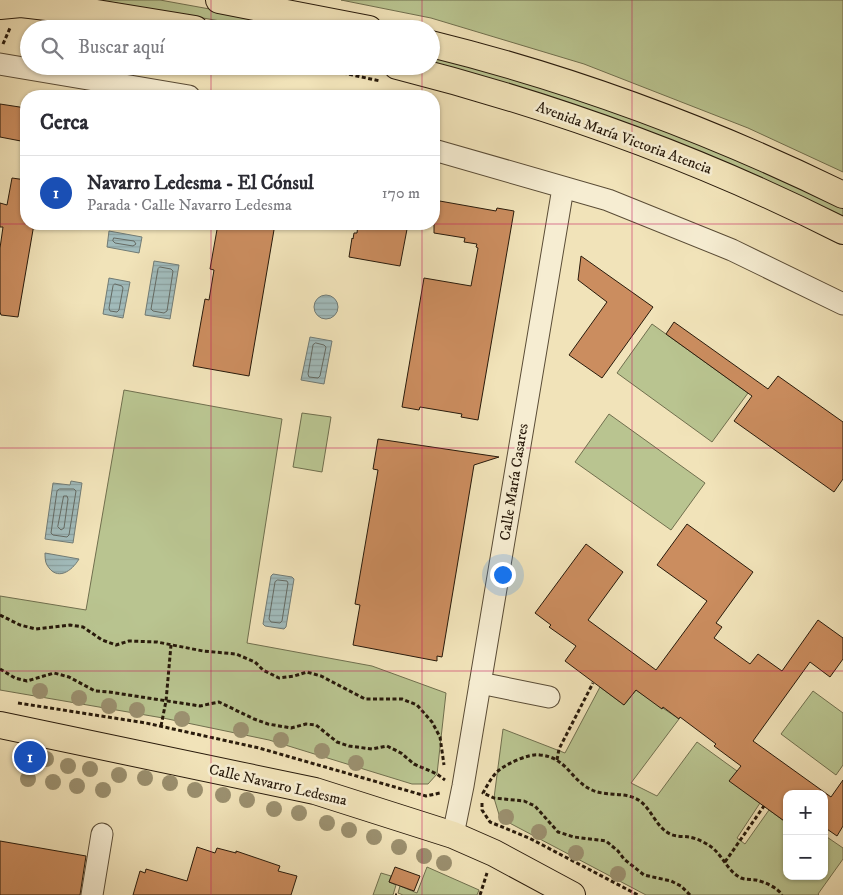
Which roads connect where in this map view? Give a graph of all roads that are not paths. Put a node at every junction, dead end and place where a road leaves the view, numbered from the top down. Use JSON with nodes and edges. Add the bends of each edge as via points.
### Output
{"nodes":[{"id":1,"x":219,"y":0,"type":"edge"},
{"id":2,"x":0,"y":6,"type":"edge"},
{"id":3,"x":139,"y":20,"type":"edge"},
{"id":4,"x":322,"y":20,"type":"edge"},
{"id":5,"x":440,"y":46,"type":"edge"},
{"id":6,"x":0,"y":64,"type":"edge"},
{"id":7,"x":20,"y":68,"type":"edge"},
{"id":8,"x":60,"y":75,"type":"edge"},
{"id":9,"x":432,"y":75,"type":"edge"},
{"id":10,"x":141,"y":90,"type":"edge"},
{"id":11,"x":440,"y":152,"type":"edge"},
{"id":12,"x":562,"y":188,"type":"junction"},
{"id":13,"x":843,"y":195,"type":"edge"},
{"id":14,"x":843,"y":231,"type":"edge"},
{"id":15,"x":843,"y":304,"type":"edge"},
{"id":16,"x":480,"y":683,"type":"junction"},
{"id":17,"x":549,"y":697,"type":"dead end"},
{"id":18,"x":0,"y":725,"type":"edge"},
{"id":19,"x":102,"y":834,"type":"dead end"},
{"id":20,"x":453,"y":835,"type":"junction"},
{"id":21,"x":92,"y":895,"type":"edge"},
{"id":22,"x":572,"y":895,"type":"edge"}],
"edges":[{"from":1,"to":4,"type":"main road"},
{"from":2,"to":3,"type":"main road","via":[[21,4]]},
{"from":5,"to":13,"type":"main road","name":"Avenida María Victoria Atencia","via":[[554,78],[682,125],[801,174]]},
{"from":6,"to":7,"type":"street"},
{"from":8,"to":10,"type":"street"},
{"from":9,"to":14,"type":"main road","name":"Avenida María Victoria Atencia","via":[[544,108],[681,157],[788,203]]},
{"from":11,"to":12,"type":"street"},
{"from":12,"to":15,"type":"street","via":[[608,200],[732,250]]},
{"from":12,"to":16,"type":"street","name":"Calle María Casares"},
{"from":16,"to":17,"type":"street"},
{"from":16,"to":20,"type":"street","name":"Calle María Casares"},
{"from":18,"to":20,"type":"main road","name":"Calle Navarro Ledesma","via":[[315,791]]},
{"from":19,"to":21,"type":"street"},
{"from":20,"to":22,"type":"main road","name":"Calle Navarro Ledesma"}]}
